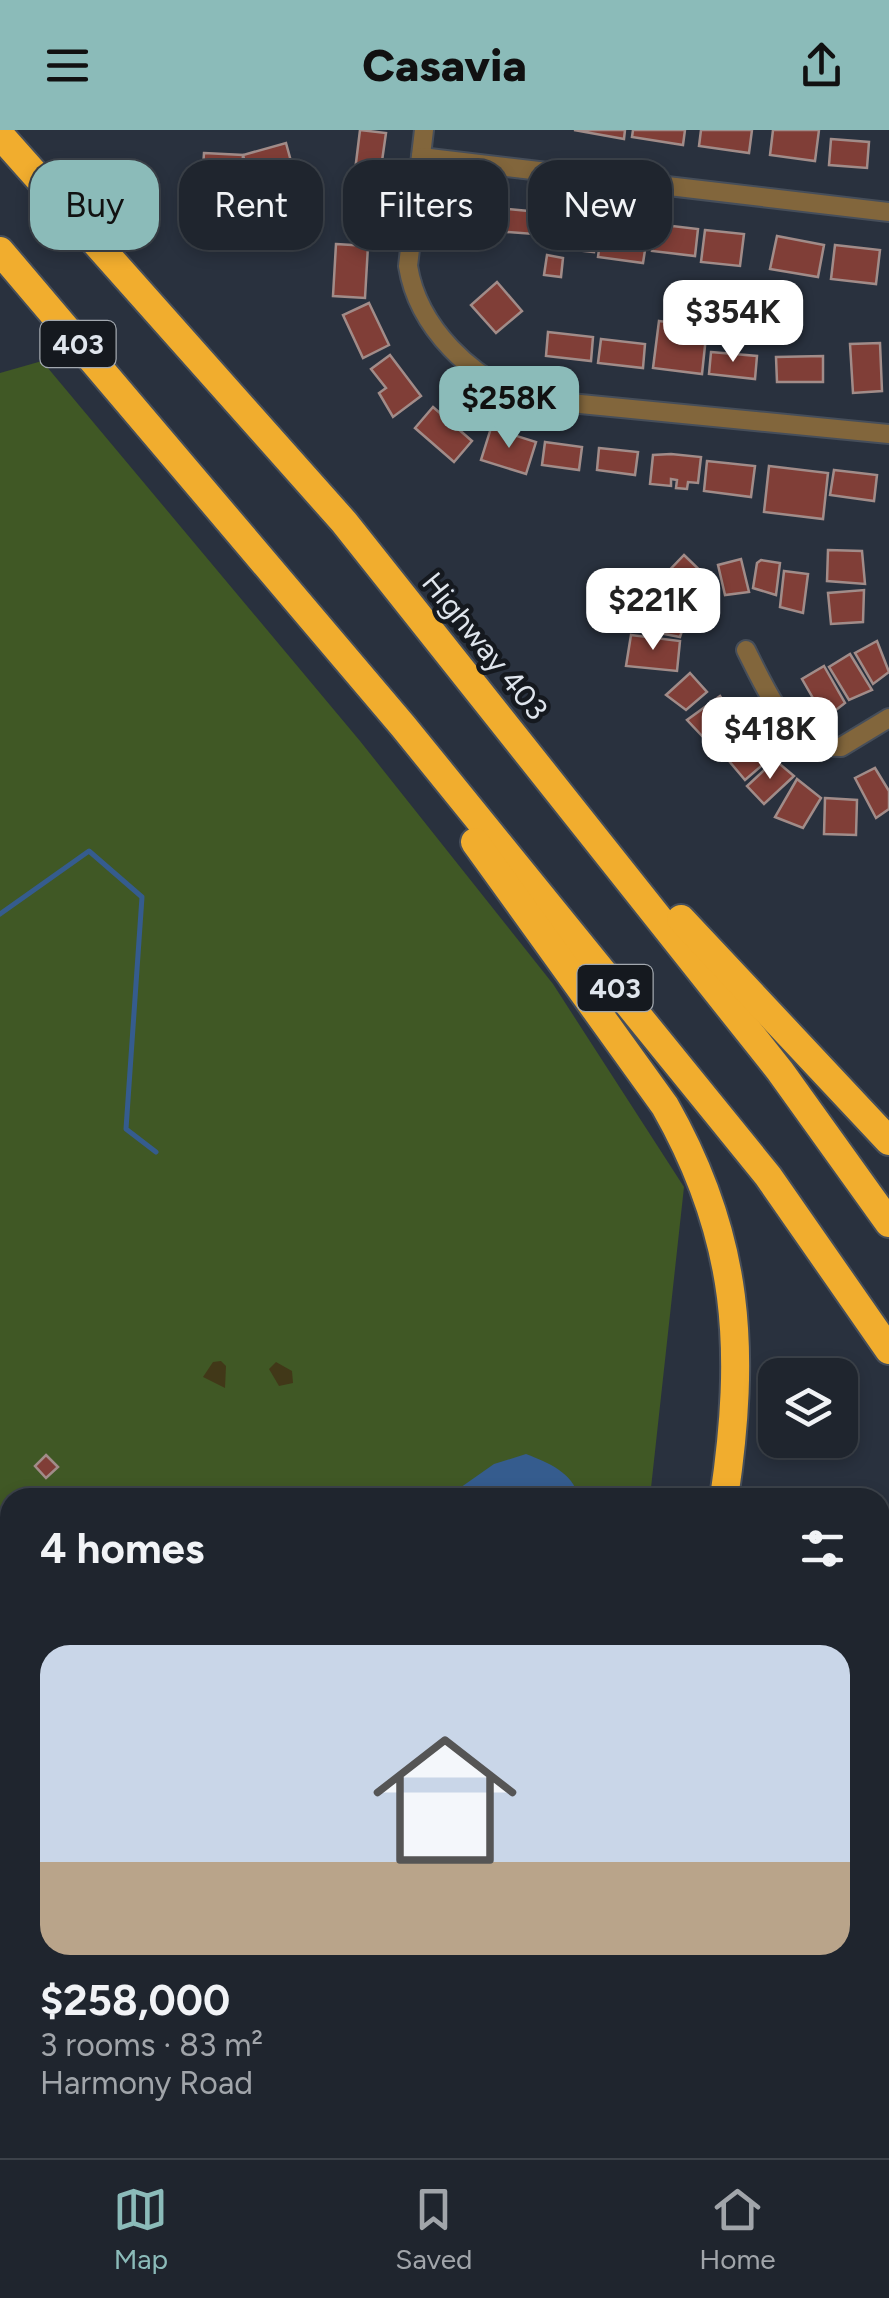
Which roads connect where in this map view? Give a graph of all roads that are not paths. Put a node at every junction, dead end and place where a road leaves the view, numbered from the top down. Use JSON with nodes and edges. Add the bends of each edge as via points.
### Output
{"nodes":[{"id":1,"x":424,"y":130,"type":"edge"},
{"id":2,"x":0,"y":135,"type":"edge"},
{"id":3,"x":420,"y":157,"type":"junction"},
{"id":4,"x":889,"y":212,"type":"edge"},
{"id":5,"x":0,"y":251,"type":"edge"},
{"id":6,"x":889,"y":434,"type":"edge"},
{"id":7,"x":327,"y":638,"type":"junction"},
{"id":8,"x":746,"y":650,"type":"dead end"},
{"id":9,"x":889,"y":718,"type":"edge"},
{"id":10,"x":563,"y":795,"type":"junction"},
{"id":11,"x":889,"y":1141,"type":"edge"},
{"id":12,"x":889,"y":1223,"type":"edge"},
{"id":13,"x":889,"y":1350,"type":"edge"},
{"id":14,"x":726,"y":1488,"type":"edge"}],
"edges":[{"from":1,"to":3,"type":"street"},
{"from":2,"to":10,"type":"highway","name":"Highway 403","number":"403","via":[[344,522]]},
{"from":3,"to":4,"type":"street"},
{"from":3,"to":6,"type":"street","via":[[408,266],[412,288],[470,370],[496,388],[529,398]]},
{"from":5,"to":7,"type":"highway","number":"403"},
{"from":7,"to":13,"type":"highway","number":"403","via":[[768,1176]]},
{"from":7,"to":14,"type":"highway","via":[[665,1106],[690,1150],[730,1279],[738,1351]]},
{"from":8,"to":9,"type":"street","via":[[762,682],[813,746],[842,747]]},
{"from":10,"to":11,"type":"highway"},
{"from":10,"to":12,"type":"highway","name":"Highway 403","number":"403","via":[[780,1071]]}]}
